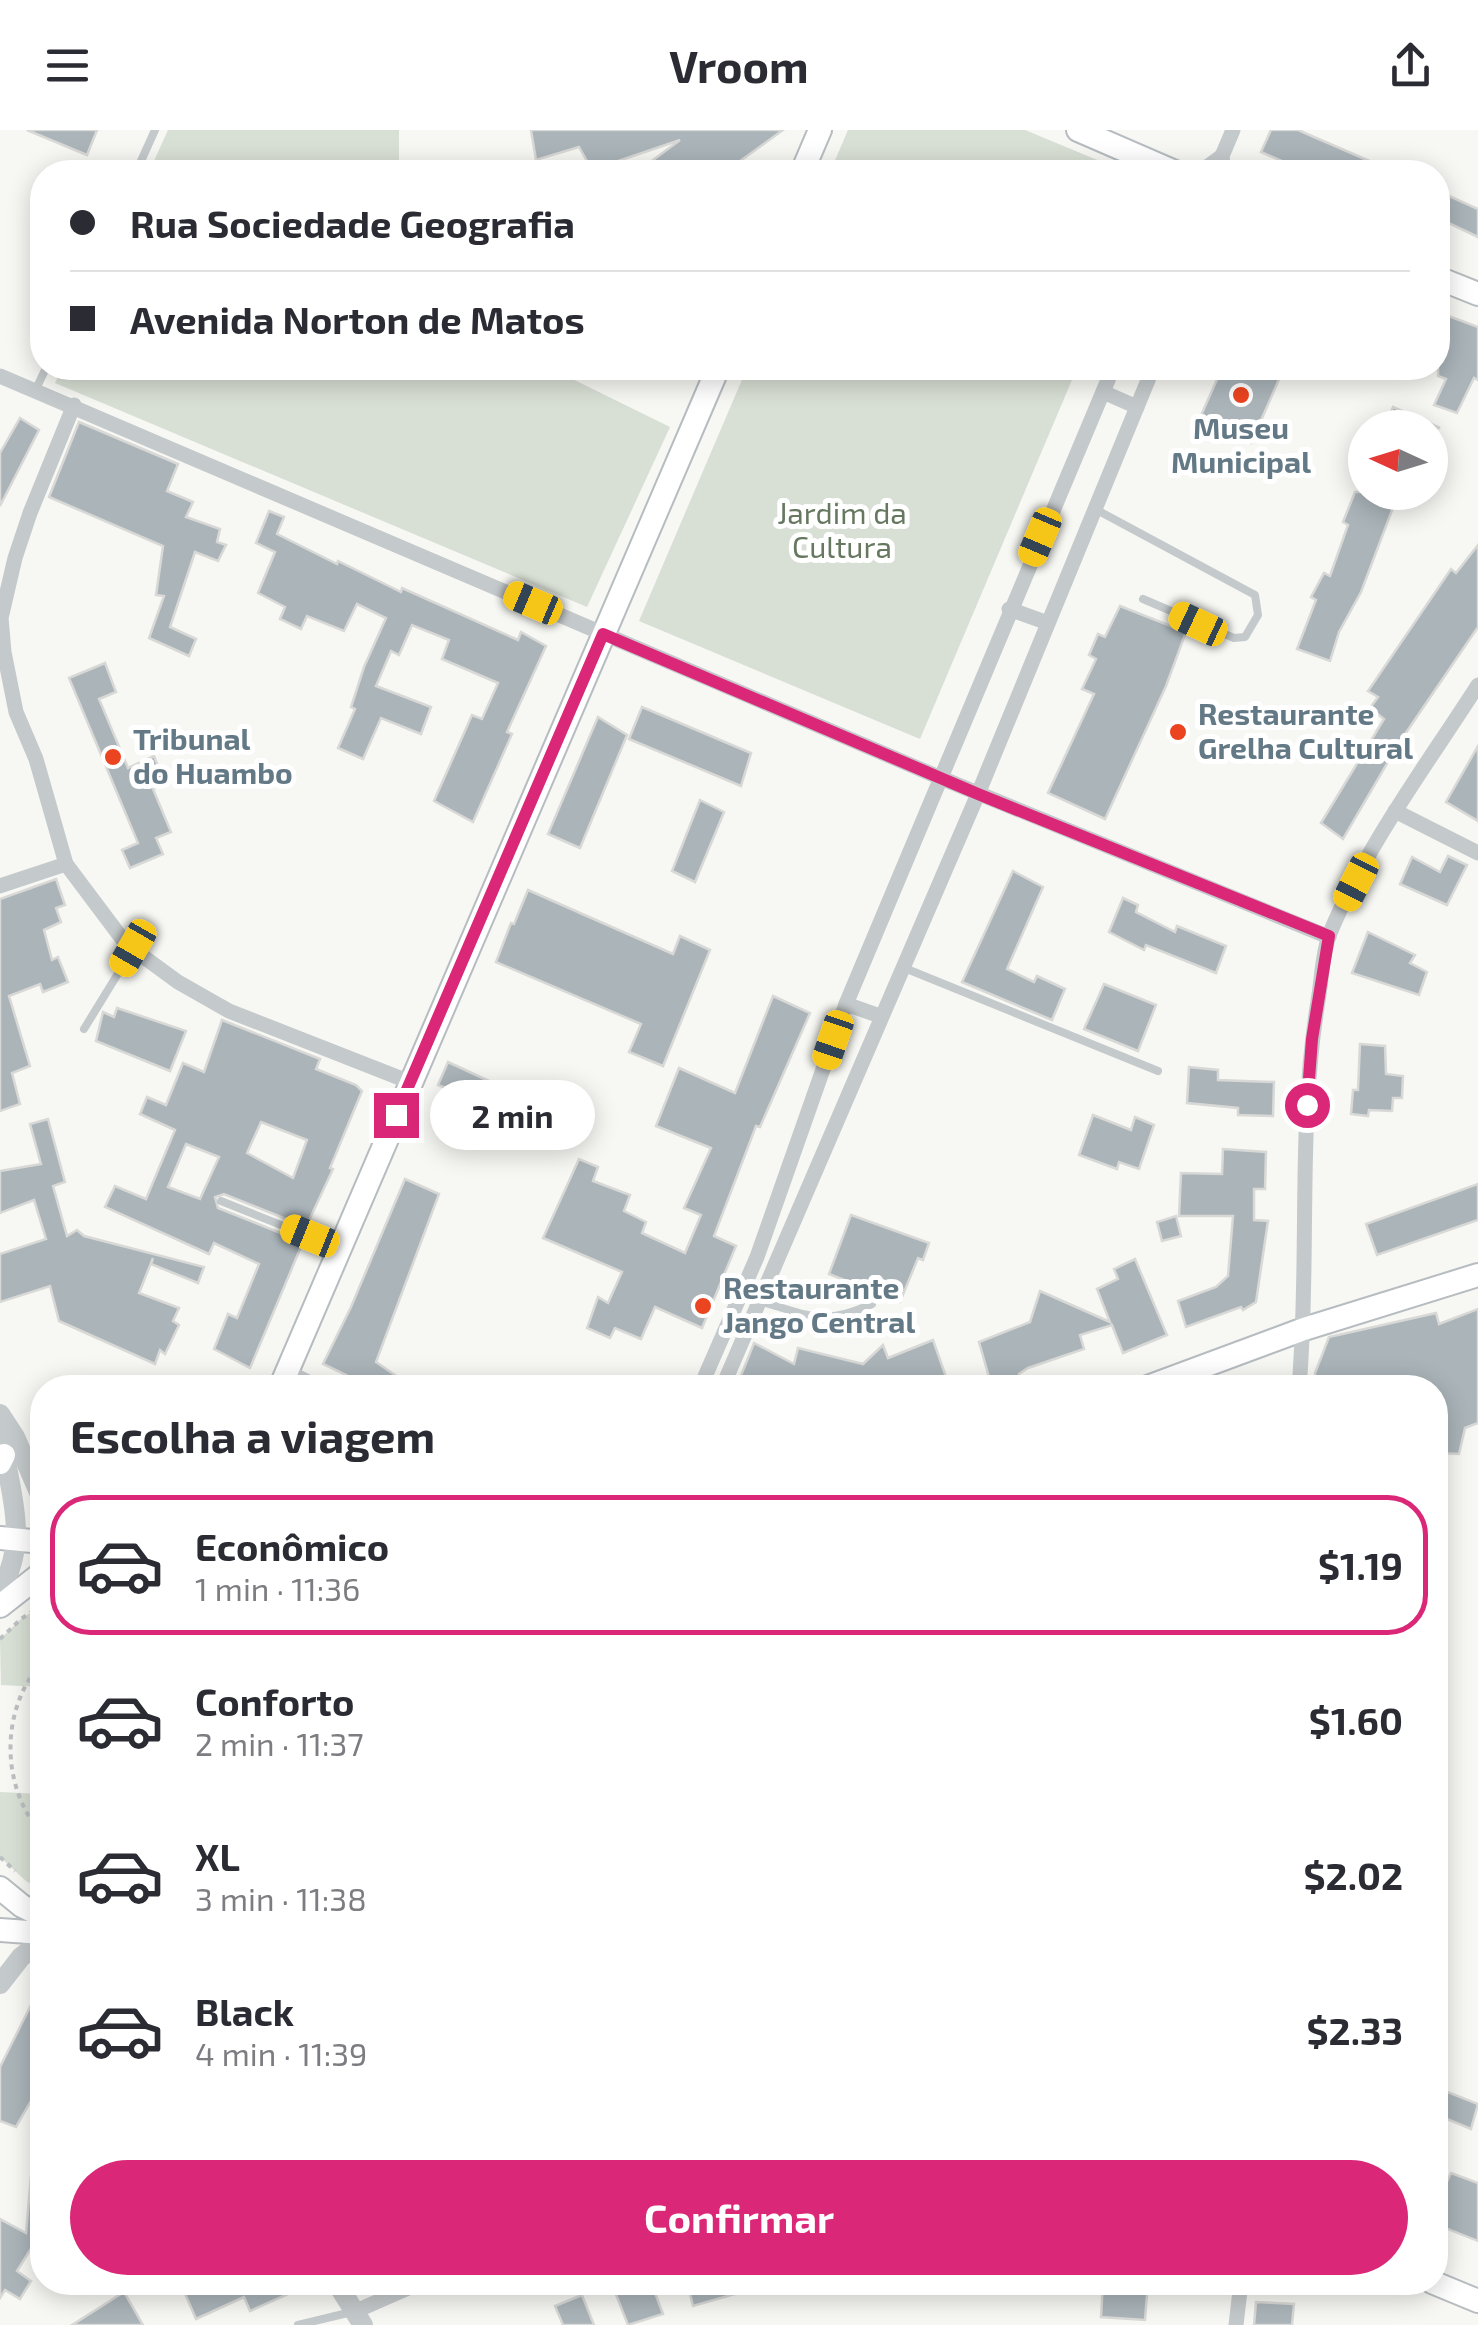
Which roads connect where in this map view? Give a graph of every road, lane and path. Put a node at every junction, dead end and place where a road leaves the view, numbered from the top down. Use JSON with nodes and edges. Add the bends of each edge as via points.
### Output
{"nodes":[{"id":1,"x":155,"y":130,"type":"edge"},
{"id":2,"x":820,"y":130,"type":"edge"},
{"id":3,"x":1078,"y":130,"type":"edge"},
{"id":4,"x":1233,"y":130,"type":"edge"},
{"id":5,"x":141,"y":160,"type":"edge"},
{"id":6,"x":807,"y":160,"type":"edge"},
{"id":7,"x":1147,"y":160,"type":"edge"},
{"id":8,"x":1224,"y":160,"type":"edge"},
{"id":9,"x":1450,"y":283,"type":"edge"},
{"id":10,"x":1478,"y":294,"type":"edge"},
{"id":11,"x":0,"y":376,"type":"edge"},
{"id":12,"x":41,"y":380,"type":"edge"},
{"id":13,"x":713,"y":380,"type":"edge"},
{"id":14,"x":1108,"y":380,"type":"edge"},
{"id":15,"x":1149,"y":380,"type":"edge"},
{"id":16,"x":36,"y":391,"type":"junction"},
{"id":17,"x":1102,"y":392,"type":"junction"},
{"id":18,"x":74,"y":406,"type":"junction"},
{"id":19,"x":1137,"y":407,"type":"junction"},
{"id":20,"x":1095,"y":509,"type":"junction"},
{"id":21,"x":1143,"y":599,"type":"dead end"},
{"id":22,"x":1009,"y":609,"type":"junction"},
{"id":23,"x":1048,"y":623,"type":"junction"},
{"id":24,"x":603,"y":634,"type":"junction"},
{"id":25,"x":1478,"y":685,"type":"edge"},
{"id":26,"x":8,"y":715,"type":"edge"},
{"id":27,"x":942,"y":778,"type":"junction"},
{"id":28,"x":978,"y":794,"type":"junction"},
{"id":29,"x":1395,"y":811,"type":"junction"},
{"id":30,"x":1478,"y":853,"type":"edge"},
{"id":31,"x":66,"y":864,"type":"junction"},
{"id":32,"x":0,"y":886,"type":"edge"},
{"id":33,"x":1329,"y":936,"type":"junction"},
{"id":34,"x":133,"y":948,"type":"junction"},
{"id":35,"x":902,"y":967,"type":"junction"},
{"id":36,"x":846,"y":1004,"type":"junction"},
{"id":37,"x":880,"y":1016,"type":"junction"},
{"id":38,"x":84,"y":1030,"type":"dead end"},
{"id":39,"x":1158,"y":1071,"type":"dead end"},
{"id":40,"x":410,"y":1082,"type":"junction"},
{"id":41,"x":221,"y":1200,"type":"dead end"},
{"id":42,"x":340,"y":1248,"type":"junction"},
{"id":43,"x":1478,"y":1275,"type":"edge"},
{"id":44,"x":759,"y":1301,"type":"junction"},
{"id":45,"x":872,"y":1304,"type":"dead end"},
{"id":46,"x":1304,"y":1330,"type":"junction"},
{"id":47,"x":286,"y":1375,"type":"edge"},
{"id":48,"x":706,"y":1375,"type":"edge"},
{"id":49,"x":728,"y":1375,"type":"edge"},
{"id":50,"x":1181,"y":1375,"type":"edge"},
{"id":51,"x":1300,"y":1375,"type":"edge"},
{"id":52,"x":0,"y":1414,"type":"edge"},
{"id":53,"x":0,"y":1429,"type":"edge"},
{"id":54,"x":2,"y":1459,"type":"edge"},
{"id":55,"x":30,"y":1470,"type":"edge"},
{"id":56,"x":8,"y":1538,"type":"edge"},
{"id":57,"x":30,"y":1582,"type":"edge"},
{"id":58,"x":0,"y":1590,"type":"edge"},
{"id":59,"x":0,"y":1606,"type":"edge"},
{"id":60,"x":30,"y":1613,"type":"edge"},
{"id":61,"x":0,"y":1640,"type":"edge"},
{"id":62,"x":30,"y":1678,"type":"edge"},
{"id":63,"x":30,"y":1819,"type":"edge"},
{"id":64,"x":0,"y":1888,"type":"edge"},
{"id":65,"x":30,"y":1910,"type":"edge"},
{"id":66,"x":0,"y":1930,"type":"edge"},
{"id":67,"x":30,"y":1932,"type":"edge"},
{"id":68,"x":30,"y":1948,"type":"edge"},
{"id":69,"x":0,"y":1984,"type":"edge"},
{"id":70,"x":1448,"y":2289,"type":"edge"},
{"id":71,"x":345,"y":2295,"type":"edge"},
{"id":72,"x":400,"y":2295,"type":"edge"},
{"id":73,"x":1239,"y":2295,"type":"edge"},
{"id":74,"x":1478,"y":2302,"type":"edge"},
{"id":75,"x":360,"y":2318,"type":"edge"},
{"id":76,"x":298,"y":2325,"type":"edge"},
{"id":77,"x":1236,"y":2325,"type":"edge"}],
"edges":[{"from":1,"to":5,"type":"lane"},
{"from":2,"to":6,"type":"main road"},
{"from":3,"to":7,"type":"main road"},
{"from":4,"to":8,"type":"street"},
{"from":9,"to":10,"type":"main road"},
{"from":11,"to":16,"type":"street"},
{"from":12,"to":16,"type":"lane"},
{"from":13,"to":24,"type":"main road"},
{"from":14,"to":17,"type":"street"},
{"from":15,"to":19,"type":"street"},
{"from":16,"to":18,"type":"street"},
{"from":17,"to":19,"type":"street"},
{"from":17,"to":22,"type":"street"},
{"from":18,"to":24,"type":"street"},
{"from":18,"to":26,"type":"street","via":[[25,528],[1,618]]},
{"from":19,"to":20,"type":"street"},
{"from":20,"to":21,"type":"lane","via":[[1254,595],[1258,615],[1245,638],[1234,638]]},
{"from":20,"to":23,"type":"street"},
{"from":22,"to":23,"type":"street"},
{"from":22,"to":27,"type":"street"},
{"from":23,"to":28,"type":"street"},
{"from":24,"to":27,"type":"street"},
{"from":24,"to":40,"type":"main road"},
{"from":25,"to":29,"type":"street"},
{"from":26,"to":31,"type":"street","via":[[36,759]]},
{"from":27,"to":28,"type":"street"},
{"from":27,"to":36,"type":"street"},
{"from":28,"to":33,"type":"street"},
{"from":28,"to":35,"type":"street"},
{"from":29,"to":30,"type":"street"},
{"from":29,"to":33,"type":"street"},
{"from":31,"to":32,"type":"street"},
{"from":31,"to":34,"type":"street"},
{"from":33,"to":46,"type":"street","via":[[1304,1138]]},
{"from":34,"to":38,"type":"lane"},
{"from":34,"to":40,"type":"street","via":[[229,1011]]},
{"from":35,"to":37,"type":"street"},
{"from":35,"to":39,"type":"lane"},
{"from":36,"to":37,"type":"street"},
{"from":36,"to":48,"type":"street","via":[[757,1257]]},
{"from":37,"to":44,"type":"street"},
{"from":40,"to":42,"type":"main road"},
{"from":41,"to":42,"type":"lane"},
{"from":42,"to":47,"type":"main road"},
{"from":43,"to":46,"type":"main road"},
{"from":44,"to":45,"type":"lane","via":[[824,1319]]},
{"from":44,"to":49,"type":"street"},
{"from":46,"to":50,"type":"main road"},
{"from":46,"to":51,"type":"street"},
{"from":52,"to":55,"type":"street"},
{"from":53,"to":54,"type":"street"},
{"from":54,"to":56,"type":"street","via":[[16,1508]]},
{"from":56,"to":58,"type":"street","via":[[7,1579]]},
{"from":57,"to":59,"type":"main road"},
{"from":60,"to":61,"type":"path"},
{"from":62,"to":63,"type":"path","via":[[14,1707],[6,1750],[15,1793]]},
{"from":64,"to":65,"type":"main road"},
{"from":66,"to":67,"type":"main road"},
{"from":68,"to":69,"type":"street"},
{"from":70,"to":74,"type":"main road"},
{"from":71,"to":75,"type":"street"},
{"from":72,"to":75,"type":"street"},
{"from":73,"to":77,"type":"street"},
{"from":75,"to":76,"type":"lane"}]}
